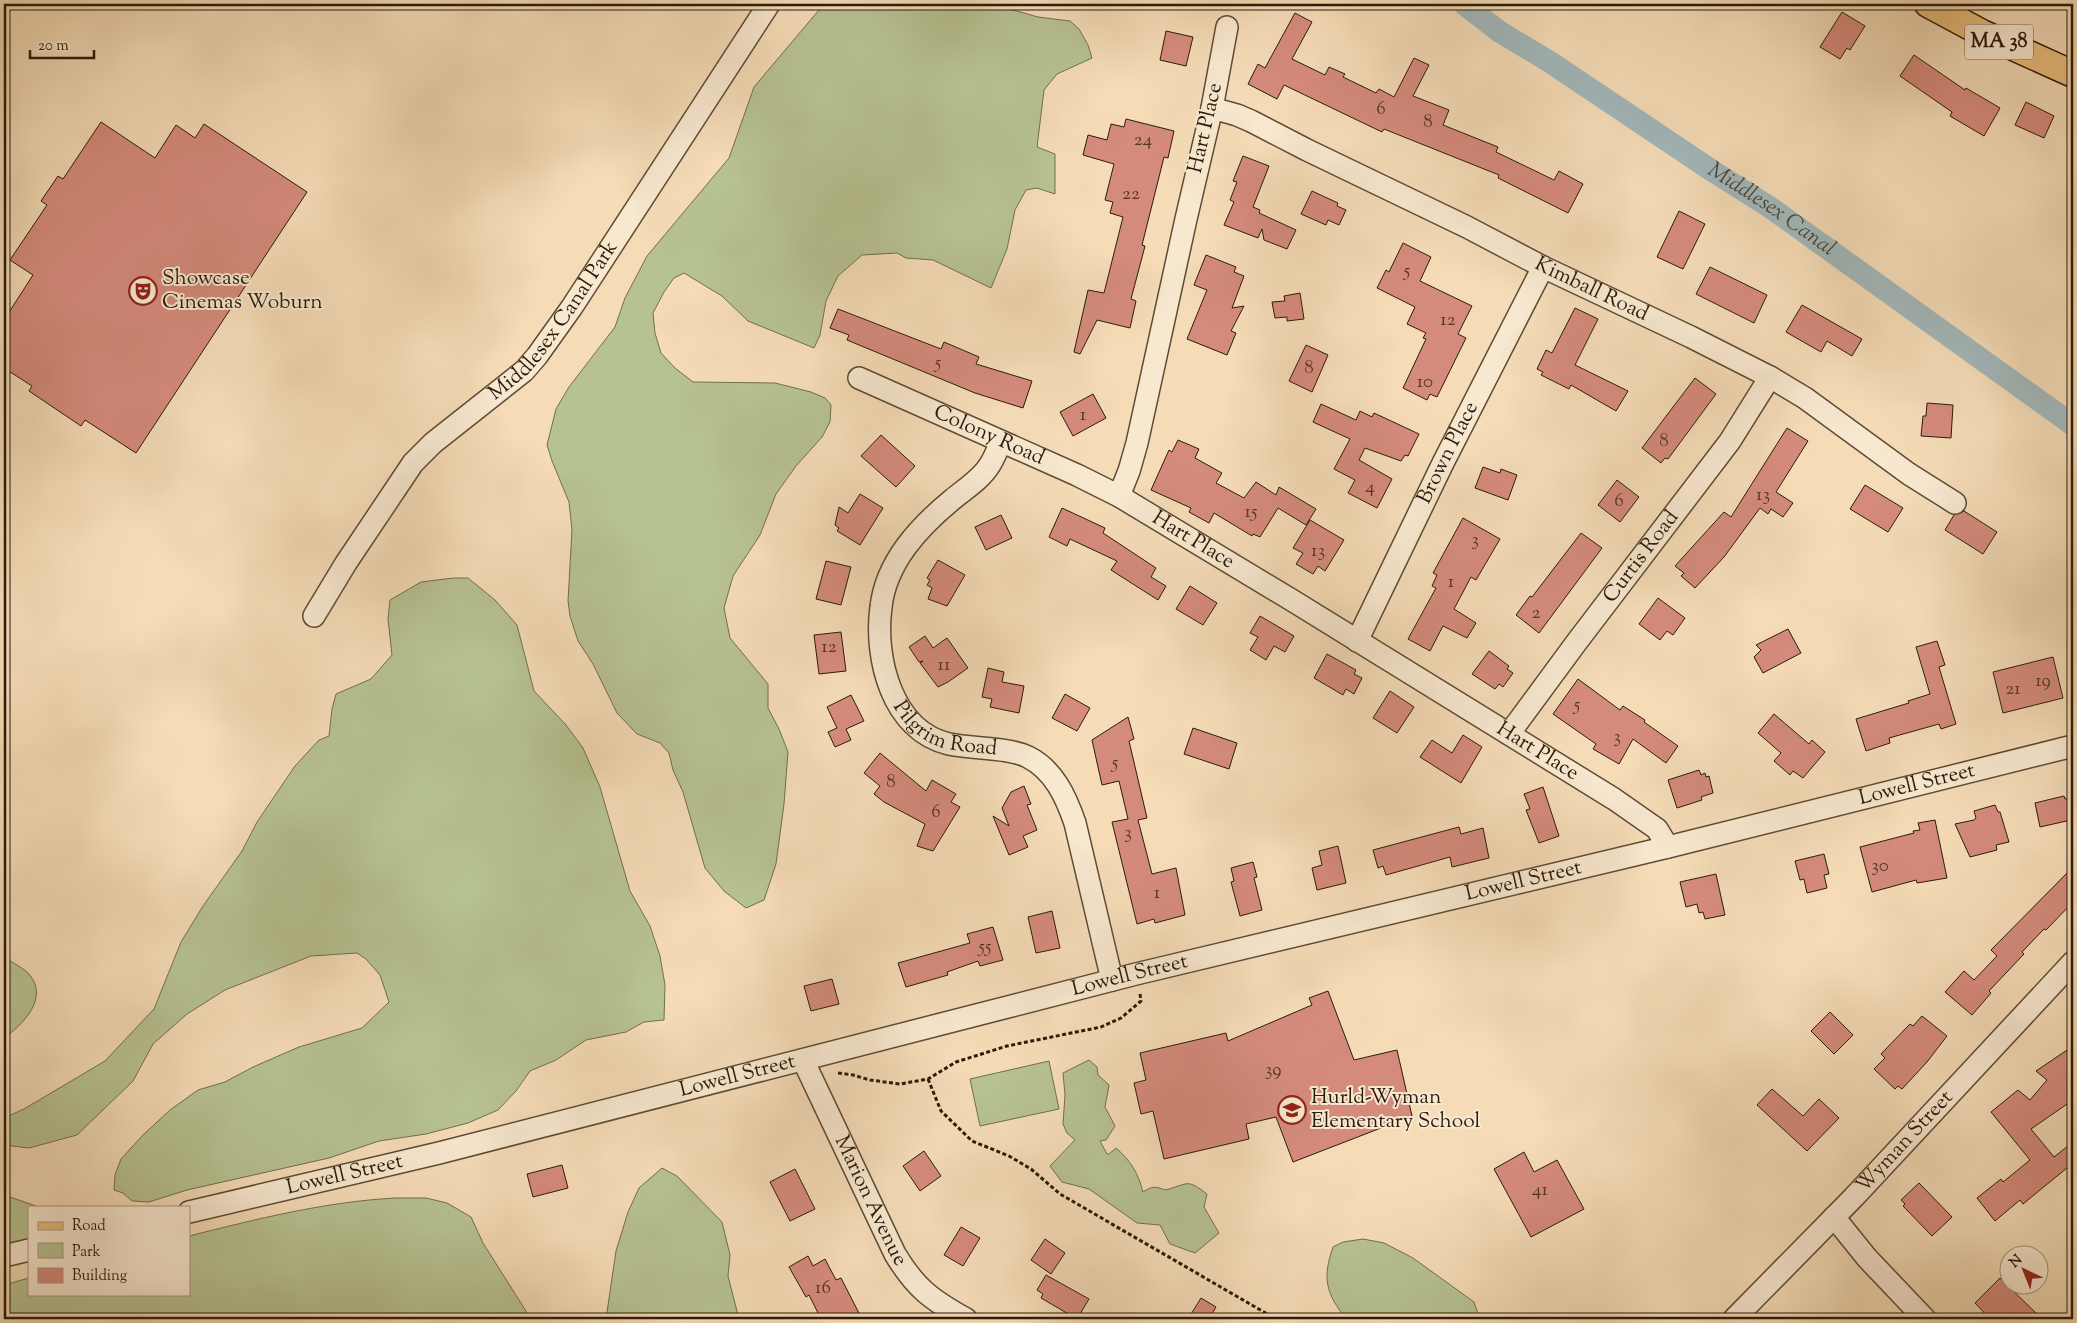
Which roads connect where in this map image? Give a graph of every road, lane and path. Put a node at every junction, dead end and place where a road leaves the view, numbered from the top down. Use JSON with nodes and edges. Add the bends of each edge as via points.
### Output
{"nodes":[{"id":1,"x":769,"y":4,"type":"edge"},
{"id":2,"x":1929,"y":4,"type":"edge"},
{"id":3,"x":1227,"y":27,"type":"dead end"},
{"id":4,"x":2073,"y":74,"type":"edge"},
{"id":5,"x":1212,"y":108,"type":"junction"},
{"id":6,"x":1543,"y":267,"type":"junction"},
{"id":7,"x":1770,"y":377,"type":"junction"},
{"id":8,"x":859,"y":378,"type":"dead end"},
{"id":9,"x":1001,"y":442,"type":"junction"},
{"id":10,"x":1119,"y":496,"type":"junction"},
{"id":11,"x":1954,"y":503,"type":"dead end"},
{"id":12,"x":314,"y":616,"type":"dead end"},
{"id":13,"x":1357,"y":641,"type":"junction"},
{"id":14,"x":1509,"y":734,"type":"junction"},
{"id":15,"x":2073,"y":746,"type":"edge"},
{"id":16,"x":1668,"y":847,"type":"junction"},
{"id":17,"x":2073,"y":962,"type":"edge"},
{"id":18,"x":1112,"y":980,"type":"junction"},
{"id":19,"x":1139,"y":988,"type":"dead end"},
{"id":20,"x":803,"y":1060,"type":"junction"},
{"id":21,"x":836,"y":1073,"type":"dead end"},
{"id":22,"x":928,"y":1079,"type":"junction"},
{"id":23,"x":190,"y":1212,"type":"edge"},
{"id":24,"x":1834,"y":1217,"type":"junction"},
{"id":25,"x":28,"y":1250,"type":"edge"},
{"id":26,"x":4,"y":1256,"type":"edge"},
{"id":27,"x":937,"y":1312,"type":"edge"},
{"id":28,"x":966,"y":1319,"type":"edge"},
{"id":29,"x":1276,"y":1319,"type":"edge"},
{"id":30,"x":1734,"y":1319,"type":"edge"},
{"id":31,"x":1925,"y":1319,"type":"edge"}],
"edges":[{"from":1,"to":12,"type":"street","name":"Middlesex Canal Park","via":[[537,356],[507,385],[416,458]]},
{"from":2,"to":4,"type":"main road","number":"MA 38","via":[[1982,33]]},
{"from":3,"to":5,"type":"street","name":"Hart Place"},
{"from":5,"to":6,"type":"street","name":"Kimball Road","via":[[1251,121]]},
{"from":5,"to":10,"type":"street","name":"Hart Place","via":[[1137,443]]},
{"from":6,"to":7,"type":"street","name":"Kimball Road"},
{"from":6,"to":13,"type":"street","name":"Brown Place"},
{"from":7,"to":11,"type":"street","name":"Kimball Road"},
{"from":7,"to":14,"type":"street","name":"Curtis Road","via":[[1730,441]]},
{"from":8,"to":9,"type":"street","name":"Colony Road"},
{"from":9,"to":10,"type":"street","name":"Colony Road"},
{"from":9,"to":18,"type":"street","name":"Pilgrim Road","via":[[986,471],[925,524],[894,565],[885,587],[880,614],[883,661],[896,702],[923,732],[950,744],[1023,754],[1044,767],[1057,782],[1075,823]]},
{"from":10,"to":13,"type":"street","name":"Hart Place"},
{"from":13,"to":14,"type":"street","name":"Hart Place"},
{"from":14,"to":16,"type":"street","name":"Hart Place","via":[[1651,824]]},
{"from":15,"to":16,"type":"street","name":"Lowell Street"},
{"from":16,"to":18,"type":"street","name":"Lowell Street"},
{"from":17,"to":24,"type":"street","name":"Wyman Street"},
{"from":18,"to":20,"type":"street","name":"Lowell Street"},
{"from":19,"to":22,"type":"path","via":[[1141,1001],[1121,1018],[1101,1027],[1007,1046],[956,1062]]},
{"from":20,"to":23,"type":"street","name":"Lowell Street"},
{"from":20,"to":27,"type":"street","name":"Marion Avenue","via":[[896,1254]]},
{"from":21,"to":22,"type":"path","via":[[900,1084]]},
{"from":22,"to":29,"type":"path","via":[[941,1111],[972,1141],[1016,1160],[1060,1194]]},
{"from":24,"to":30,"type":"street","name":"Wyman Street"},
{"from":24,"to":31,"type":"street"},
{"from":25,"to":26,"type":"street"},
{"from":27,"to":28,"type":"street","name":"Marion Avenue"}]}
